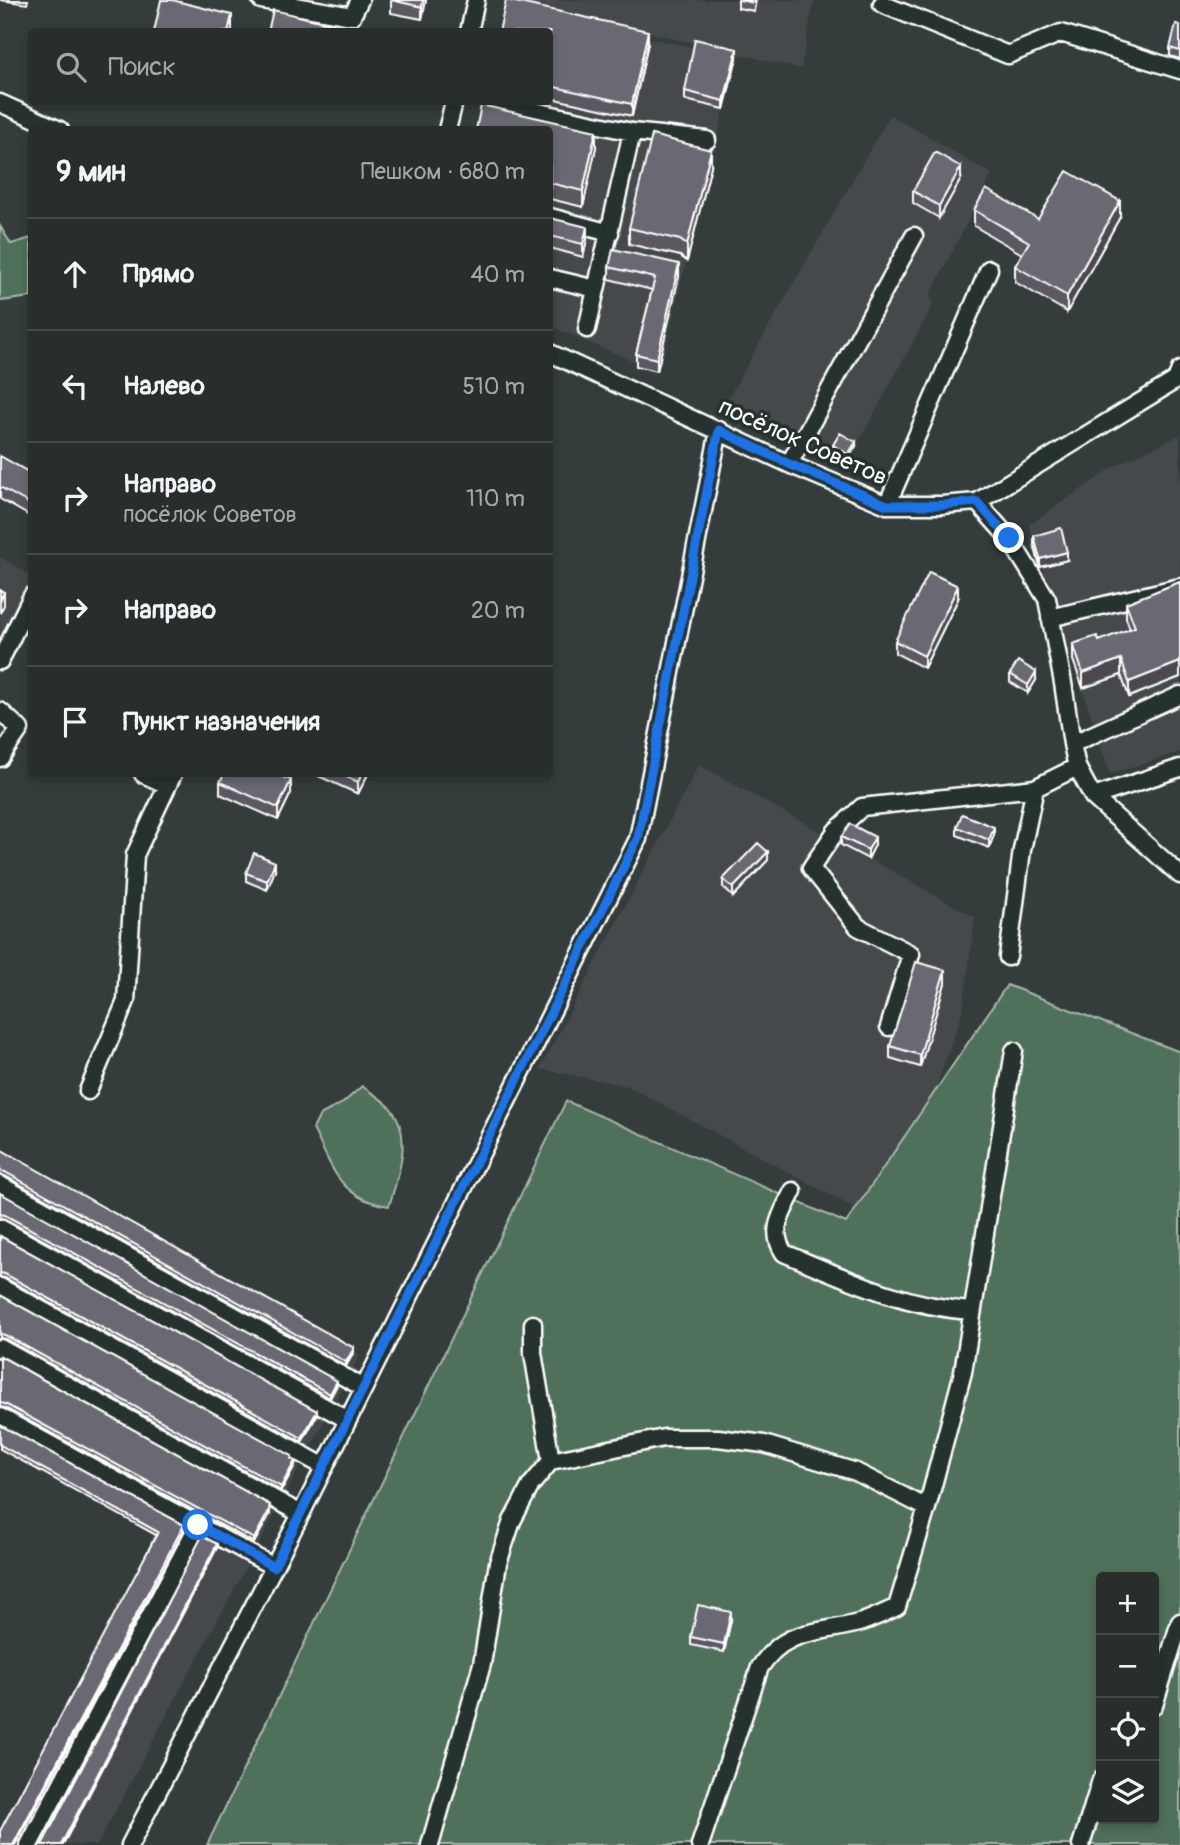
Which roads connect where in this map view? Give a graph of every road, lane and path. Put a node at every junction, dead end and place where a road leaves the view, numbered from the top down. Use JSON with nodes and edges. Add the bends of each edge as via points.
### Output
{"nodes":[{"id":1,"x":261,"y":0,"type":"edge"},
{"id":2,"x":360,"y":0,"type":"edge"},
{"id":3,"x":476,"y":0,"type":"edge"},
{"id":4,"x":882,"y":4,"type":"dead end"},
{"id":5,"x":470,"y":28,"type":"edge"},
{"id":6,"x":1180,"y":70,"type":"edge"},
{"id":7,"x":0,"y":103,"type":"edge"},
{"id":8,"x":453,"y":105,"type":"edge"},
{"id":9,"x":506,"y":105,"type":"edge"},
{"id":10,"x":51,"y":126,"type":"edge"},
{"id":11,"x":448,"y":126,"type":"edge"},
{"id":12,"x":632,"y":132,"type":"junction"},
{"id":13,"x":707,"y":140,"type":"dead end"},
{"id":14,"x":553,"y":219,"type":"edge"},
{"id":15,"x":914,"y":236,"type":"dead end"},
{"id":16,"x":611,"y":245,"type":"junction"},
{"id":17,"x":989,"y":269,"type":"dead end"},
{"id":18,"x":553,"y":279,"type":"edge"},
{"id":19,"x":596,"y":289,"type":"junction"},
{"id":20,"x":587,"y":328,"type":"dead end"},
{"id":21,"x":553,"y":354,"type":"edge"},
{"id":22,"x":1180,"y":369,"type":"edge"},
{"id":23,"x":719,"y":430,"type":"junction"},
{"id":24,"x":789,"y":464,"type":"junction"},
{"id":25,"x":977,"y":502,"type":"junction"},
{"id":26,"x":887,"y":505,"type":"junction"},
{"id":27,"x":1180,"y":587,"type":"edge"},
{"id":28,"x":28,"y":604,"type":"edge"},
{"id":29,"x":1050,"y":618,"type":"junction"},
{"id":30,"x":0,"y":661,"type":"edge"},
{"id":31,"x":1180,"y":695,"type":"edge"},
{"id":32,"x":0,"y":711,"type":"edge"},
{"id":33,"x":26,"y":729,"type":"edge"},
{"id":34,"x":1072,"y":744,"type":"junction"},
{"id":35,"x":0,"y":758,"type":"edge"},
{"id":36,"x":1077,"y":767,"type":"junction"},
{"id":37,"x":1180,"y":768,"type":"edge"},
{"id":38,"x":170,"y":779,"type":"edge"},
{"id":39,"x":1035,"y":788,"type":"junction"},
{"id":40,"x":1093,"y":797,"type":"junction"},
{"id":41,"x":1180,"y":875,"type":"edge"},
{"id":42,"x":1008,"y":957,"type":"dead end"},
{"id":43,"x":889,"y":1027,"type":"dead end"},
{"id":44,"x":1014,"y":1051,"type":"dead end"},
{"id":45,"x":88,"y":1091,"type":"dead end"},
{"id":46,"x":0,"y":1185,"type":"edge"},
{"id":47,"x":793,"y":1191,"type":"dead end"},
{"id":48,"x":0,"y":1228,"type":"edge"},
{"id":49,"x":0,"y":1287,"type":"edge"},
{"id":50,"x":971,"y":1311,"type":"junction"},
{"id":51,"x":533,"y":1324,"type":"dead end"},
{"id":52,"x":0,"y":1348,"type":"edge"},
{"id":53,"x":364,"y":1388,"type":"junction"},
{"id":54,"x":0,"y":1417,"type":"edge"},
{"id":55,"x":348,"y":1420,"type":"junction"},
{"id":56,"x":551,"y":1461,"type":"junction"},
{"id":57,"x":325,"y":1467,"type":"junction"},
{"id":58,"x":928,"y":1508,"type":"junction"},
{"id":59,"x":301,"y":1514,"type":"junction"},
{"id":60,"x":198,"y":1525,"type":"junction"},
{"id":61,"x":274,"y":1567,"type":"junction"},
{"id":62,"x":1180,"y":1622,"type":"edge"},
{"id":63,"x":1156,"y":1698,"type":"edge"},
{"id":64,"x":1096,"y":1796,"type":"edge"},
{"id":65,"x":29,"y":1845,"type":"edge"},
{"id":66,"x":130,"y":1845,"type":"edge"},
{"id":67,"x":430,"y":1845,"type":"edge"},
{"id":68,"x":700,"y":1845,"type":"edge"},
{"id":69,"x":1081,"y":1845,"type":"edge"}],
"edges":[{"from":1,"to":2,"type":"street","via":[[352,16]]},
{"from":3,"to":5,"type":"street"},
{"from":4,"to":6,"type":"street","via":[[1008,55],[1061,33]]},
{"from":7,"to":10,"type":"street"},
{"from":8,"to":11,"type":"street"},
{"from":9,"to":12,"type":"street"},
{"from":12,"to":13,"type":"street"},
{"from":12,"to":16,"type":"street"},
{"from":14,"to":16,"type":"street"},
{"from":15,"to":24,"type":"street"},
{"from":16,"to":19,"type":"street"},
{"from":17,"to":26,"type":"street"},
{"from":18,"to":19,"type":"street"},
{"from":19,"to":20,"type":"street"},
{"from":21,"to":23,"type":"street","name":"посёлок Советов"},
{"from":22,"to":25,"type":"street","name":"посёлок Советов","via":[[1176,380]]},
{"from":23,"to":24,"type":"street","name":"посёлок Советов"},
{"from":23,"to":53,"type":"street","via":[[638,838]]},
{"from":24,"to":26,"type":"street","name":"посёлок Советов"},
{"from":25,"to":26,"type":"street","name":"посёлок Советов"},
{"from":25,"to":29,"type":"street","via":[[1009,538],[1047,599]]},
{"from":27,"to":29,"type":"street"},
{"from":28,"to":30,"type":"street"},
{"from":29,"to":34,"type":"street"},
{"from":31,"to":34,"type":"street"},
{"from":32,"to":33,"type":"street"},
{"from":33,"to":35,"type":"street"},
{"from":34,"to":36,"type":"street"},
{"from":36,"to":39,"type":"street"},
{"from":36,"to":40,"type":"street"},
{"from":37,"to":40,"type":"street"},
{"from":38,"to":45,"type":"street","via":[[135,855],[126,1001]]},
{"from":39,"to":42,"type":"street"},
{"from":39,"to":43,"type":"street","via":[[862,807],[836,831],[811,868],[858,927],[911,954]]},
{"from":40,"to":41,"type":"street"},
{"from":44,"to":50,"type":"street"},
{"from":46,"to":53,"type":"street"},
{"from":47,"to":50,"type":"street","via":[[778,1225],[776,1241],[784,1253],[884,1294],[947,1310]]},
{"from":48,"to":55,"type":"street"},
{"from":49,"to":57,"type":"street"},
{"from":50,"to":58,"type":"street","via":[[962,1372]]},
{"from":51,"to":56,"type":"street","via":[[533,1353]]},
{"from":52,"to":59,"type":"street"},
{"from":53,"to":55,"type":"street"},
{"from":54,"to":60,"type":"street"},
{"from":55,"to":57,"type":"street"},
{"from":56,"to":58,"type":"street","via":[[664,1438],[718,1438],[764,1444],[856,1472]]},
{"from":56,"to":67,"type":"street","via":[[531,1485],[512,1521],[498,1563],[482,1664]]},
{"from":57,"to":59,"type":"street"},
{"from":58,"to":68,"type":"street","via":[[897,1606],[862,1622],[790,1638],[771,1651],[760,1667]]},
{"from":59,"to":61,"type":"street"},
{"from":60,"to":61,"type":"street"},
{"from":60,"to":65,"type":"street"},
{"from":61,"to":66,"type":"street"},
{"from":62,"to":63,"type":"street"},
{"from":64,"to":69,"type":"street"}]}
